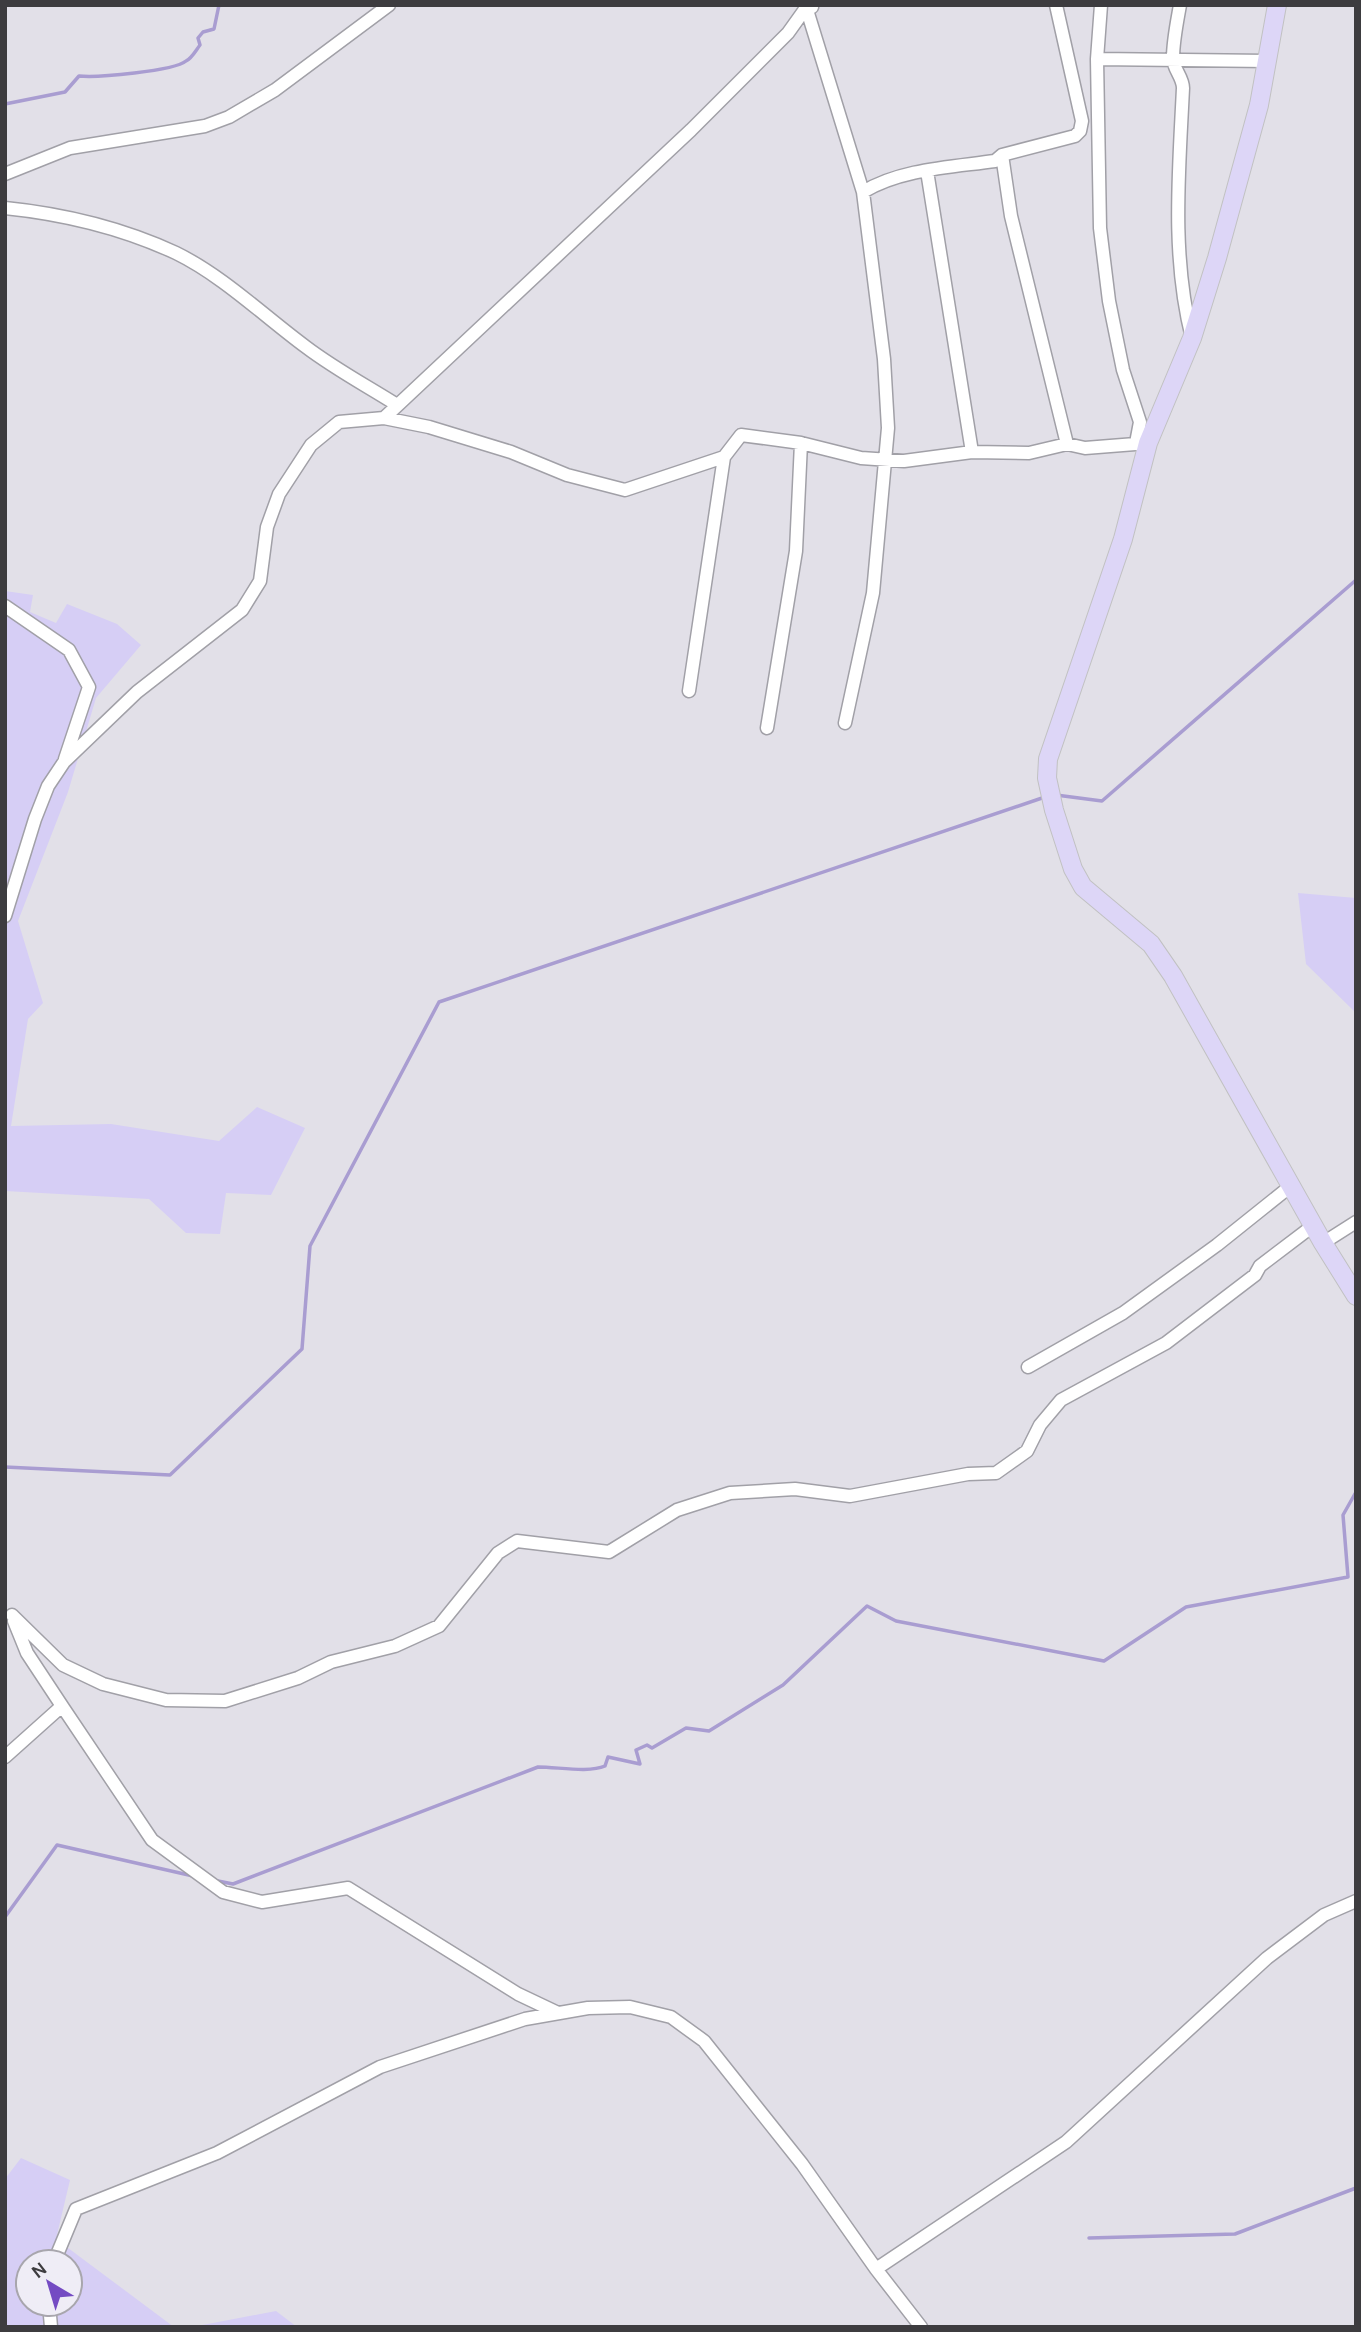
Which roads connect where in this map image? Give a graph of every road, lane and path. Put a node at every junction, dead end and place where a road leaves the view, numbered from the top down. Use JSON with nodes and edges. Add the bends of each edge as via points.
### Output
{"nodes":[{"id":1,"x":389,"y":5,"type":"edge"},
{"id":2,"x":1056,"y":5,"type":"edge"},
{"id":3,"x":1101,"y":5,"type":"edge"},
{"id":4,"x":1180,"y":5,"type":"edge"},
{"id":5,"x":1277,"y":5,"type":"edge"},
{"id":6,"x":810,"y":7,"type":"edge"},
{"id":7,"x":1097,"y":60,"type":"junction"},
{"id":8,"x":1172,"y":61,"type":"junction"},
{"id":9,"x":1268,"y":61,"type":"junction"},
{"id":10,"x":1002,"y":155,"type":"junction"},
{"id":11,"x":927,"y":171,"type":"junction"},
{"id":12,"x":5,"y":174,"type":"edge"},
{"id":13,"x":863,"y":192,"type":"junction"},
{"id":14,"x":5,"y":208,"type":"edge"},
{"id":15,"x":1192,"y":338,"type":"junction"},
{"id":16,"x":397,"y":405,"type":"junction"},
{"id":17,"x":384,"y":418,"type":"junction"},
{"id":18,"x":801,"y":443,"type":"junction"},
{"id":19,"x":1142,"y":443,"type":"junction"},
{"id":20,"x":1067,"y":444,"type":"junction"},
{"id":21,"x":972,"y":452,"type":"junction"},
{"id":22,"x":724,"y":457,"type":"junction"},
{"id":23,"x":883,"y":461,"type":"junction"},
{"id":24,"x":5,"y":606,"type":"edge"},
{"id":25,"x":689,"y":691,"type":"dead end"},
{"id":26,"x":845,"y":723,"type":"dead end"},
{"id":27,"x":767,"y":728,"type":"dead end"},
{"id":28,"x":64,"y":762,"type":"junction"},
{"id":29,"x":5,"y":916,"type":"edge"},
{"id":30,"x":1292,"y":1185,"type":"junction"},
{"id":31,"x":1356,"y":1222,"type":"edge"},
{"id":32,"x":1314,"y":1224,"type":"junction"},
{"id":33,"x":1323,"y":1243,"type":"junction"},
{"id":34,"x":1356,"y":1296,"type":"edge"},
{"id":35,"x":1028,"y":1367,"type":"dead end"},
{"id":36,"x":8,"y":1612,"type":"edge"},
{"id":37,"x":62,"y":1706,"type":"junction"},
{"id":38,"x":5,"y":1757,"type":"edge"},
{"id":39,"x":1356,"y":1901,"type":"edge"},
{"id":40,"x":558,"y":2014,"type":"junction"},
{"id":41,"x":60,"y":2248,"type":"edge"},
{"id":42,"x":876,"y":2269,"type":"junction"},
{"id":43,"x":921,"y":2327,"type":"edge"}],
"edges":[{"from":1,"to":12,"type":"street","via":[[275,90],[229,117],[205,126],[70,148]]},
{"from":2,"to":10,"type":"street","via":[[1077,90],[1080,131],[1062,142]]},
{"from":3,"to":7,"type":"street"},
{"from":4,"to":8,"type":"street"},
{"from":5,"to":9,"type":"main road"},
{"from":6,"to":13,"type":"street"},
{"from":6,"to":16,"type":"street","via":[[682,138]]},
{"from":7,"to":8,"type":"street"},
{"from":7,"to":19,"type":"street","via":[[1101,228],[1109,301]]},
{"from":8,"to":9,"type":"street"},
{"from":8,"to":15,"type":"street","via":[[1183,83],[1178,252],[1182,299]]},
{"from":9,"to":15,"type":"main road"},
{"from":10,"to":11,"type":"street","via":[[995,161]]},
{"from":10,"to":20,"type":"street","via":[[1011,216]]},
{"from":11,"to":13,"type":"street"},
{"from":11,"to":21,"type":"street"},
{"from":13,"to":23,"type":"street","via":[[884,359],[888,428]]},
{"from":14,"to":16,"type":"street","via":[[41,211],[111,228],[177,254],[255,306],[308,349]]},
{"from":15,"to":19,"type":"main road"},
{"from":16,"to":17,"type":"street"},
{"from":17,"to":22,"type":"street","via":[[487,445],[567,475],[625,490]]},
{"from":17,"to":28,"type":"street","via":[[339,422],[311,444],[279,494],[267,527],[260,581],[242,610],[137,692]]},
{"from":18,"to":22,"type":"street","via":[[741,435]]},
{"from":18,"to":23,"type":"street"},
{"from":18,"to":27,"type":"street","via":[[796,551]]},
{"from":19,"to":20,"type":"street","via":[[1085,448]]},
{"from":19,"to":30,"type":"main road","via":[[1123,539],[1048,759],[1047,778],[1073,869],[1083,887],[1151,944]]},
{"from":20,"to":21,"type":"street","via":[[1029,453]]},
{"from":21,"to":23,"type":"street"},
{"from":22,"to":25,"type":"street"},
{"from":23,"to":26,"type":"street","via":[[873,593]]},
{"from":24,"to":28,"type":"street","via":[[69,650],[89,687]]},
{"from":28,"to":29,"type":"street","via":[[35,819]]},
{"from":30,"to":32,"type":"main road"},
{"from":30,"to":35,"type":"street","via":[[1123,1313]]},
{"from":31,"to":33,"type":"street"},
{"from":32,"to":33,"type":"main road"},
{"from":32,"to":36,"type":"street","via":[[1166,1343],[1061,1400],[1040,1425],[1027,1451],[996,1474],[968,1474],[850,1496],[795,1489],[730,1493],[677,1510],[609,1552],[517,1541],[498,1553],[439,1626],[395,1646],[331,1662],[298,1678],[225,1701],[166,1700],[103,1684],[63,1665]]},
{"from":33,"to":34,"type":"main road"},
{"from":36,"to":37,"type":"street","via":[[27,1653]]},
{"from":37,"to":38,"type":"street"},
{"from":37,"to":40,"type":"street","via":[[152,1840],[223,1892],[262,1902],[348,1888]]},
{"from":39,"to":42,"type":"street","via":[[1324,1915],[1267,1958],[1066,2142]]},
{"from":40,"to":41,"type":"street","via":[[525,2019],[380,2067],[217,2154],[76,2209]]},
{"from":40,"to":42,"type":"street","via":[[630,2007],[671,2017],[704,2041],[802,2164]]},
{"from":42,"to":43,"type":"street"}]}
